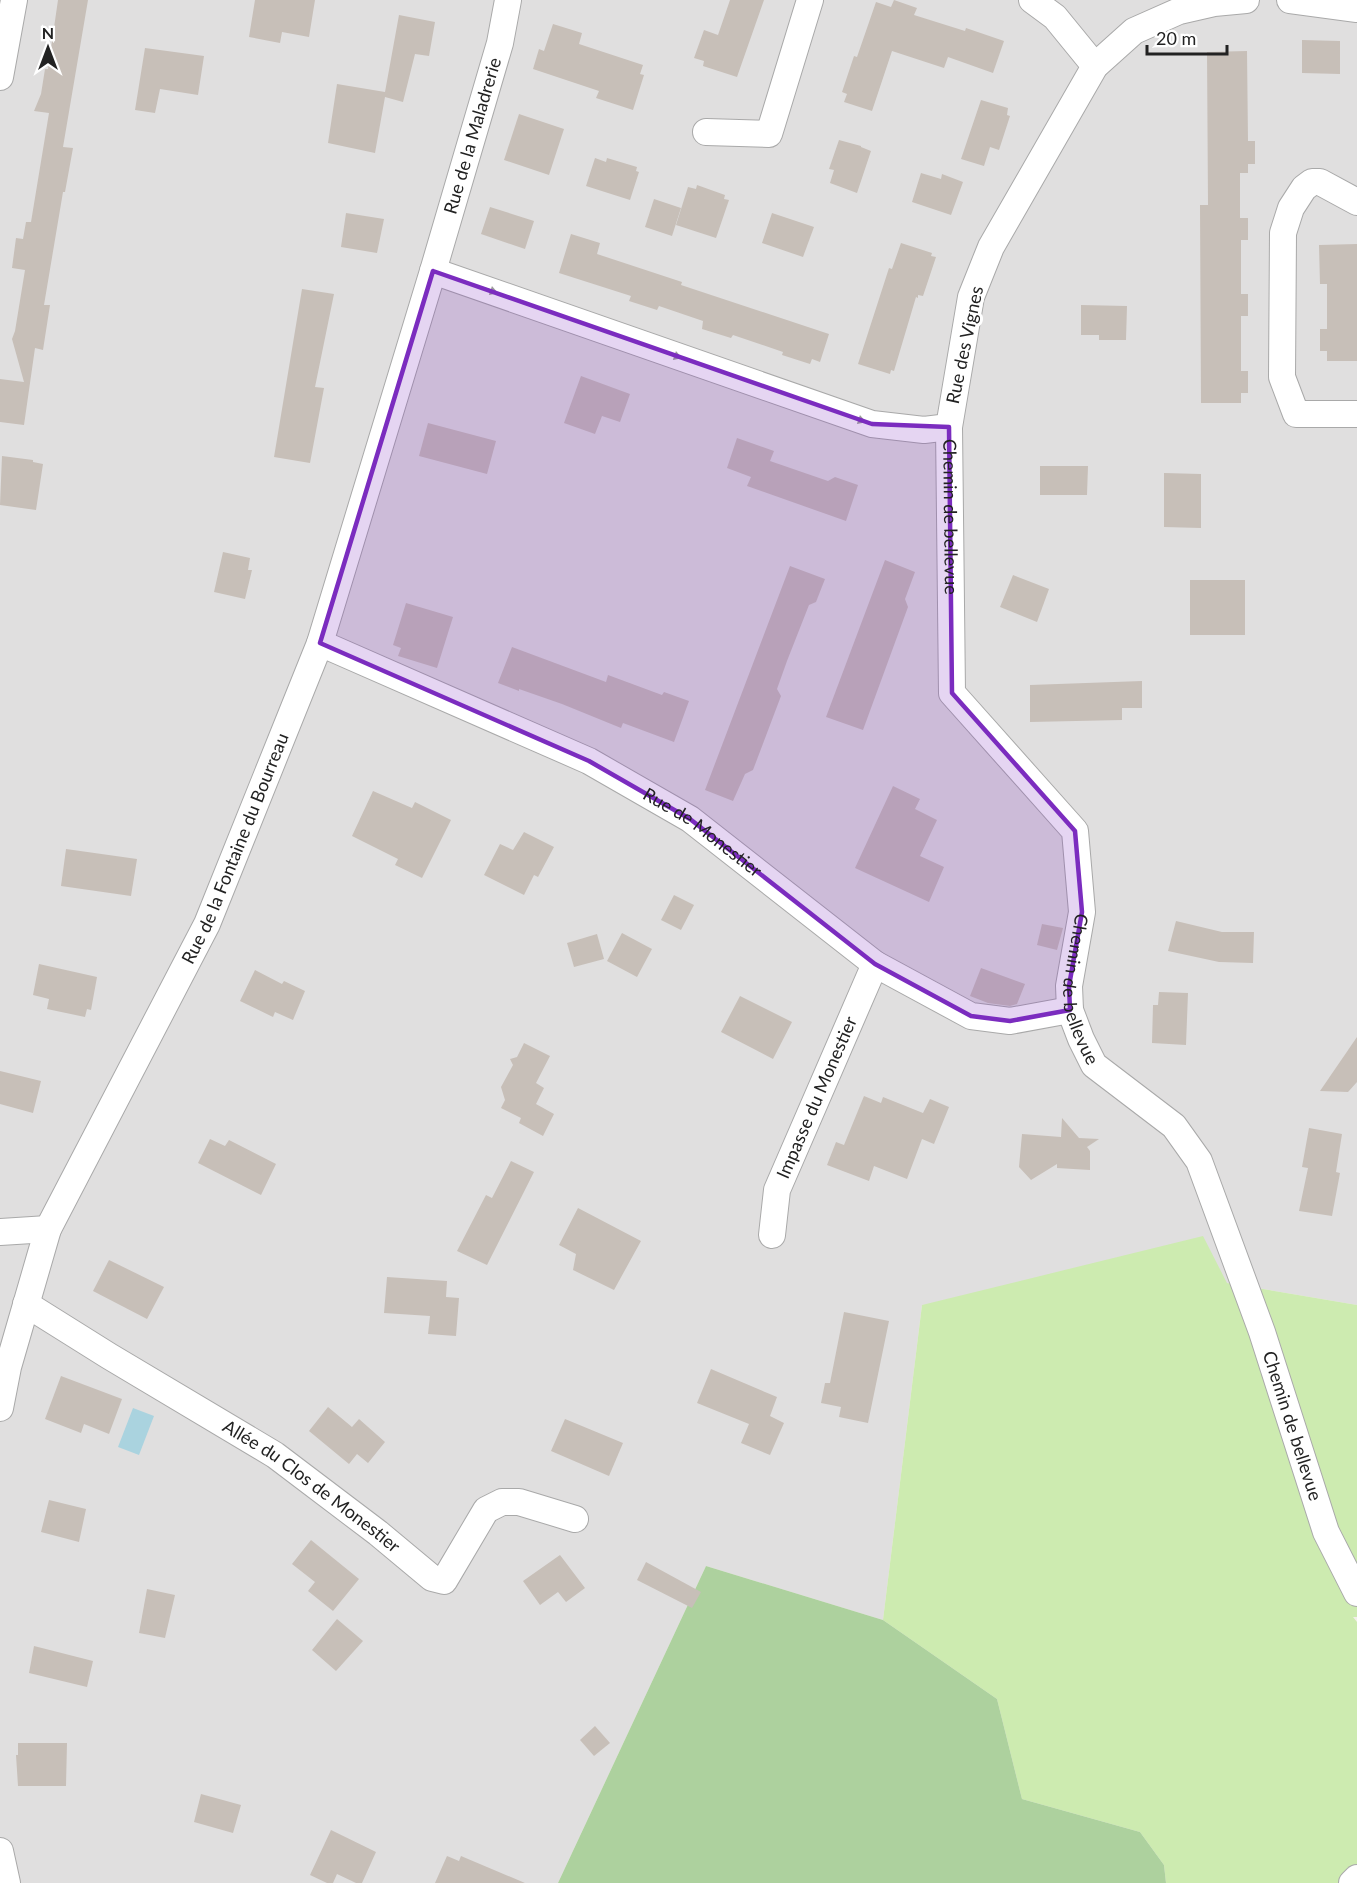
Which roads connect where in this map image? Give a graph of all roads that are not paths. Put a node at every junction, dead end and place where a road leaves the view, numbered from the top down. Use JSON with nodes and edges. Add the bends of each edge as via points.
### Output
{"nodes":[{"id":1,"x":14,"y":0,"type":"edge"},
{"id":2,"x":508,"y":0,"type":"edge"},
{"id":3,"x":810,"y":0,"type":"edge"},
{"id":4,"x":1032,"y":0,"type":"edge"},
{"id":5,"x":1246,"y":0,"type":"edge"},
{"id":6,"x":1290,"y":0,"type":"edge"},
{"id":7,"x":1357,"y":9,"type":"edge"},
{"id":8,"x":1095,"y":66,"type":"junction"},
{"id":9,"x":0,"y":77,"type":"edge"},
{"id":10,"x":706,"y":132,"type":"dead end"},
{"id":11,"x":1357,"y":202,"type":"edge"},
{"id":12,"x":434,"y":271,"type":"junction"},
{"id":13,"x":1357,"y":414,"type":"edge"},
{"id":14,"x":948,"y":427,"type":"junction"},
{"id":15,"x":320,"y":643,"type":"junction"},
{"id":16,"x":875,"y":964,"type":"junction"},
{"id":17,"x":1070,"y":1010,"type":"junction"},
{"id":18,"x":48,"y":1229,"type":"junction"},
{"id":19,"x":0,"y":1232,"type":"edge"},
{"id":20,"x":772,"y":1235,"type":"dead end"},
{"id":21,"x":26,"y":1304,"type":"junction"},
{"id":22,"x":0,"y":1408,"type":"edge"},
{"id":23,"x":575,"y":1519,"type":"dead end"},
{"id":24,"x":1357,"y":1593,"type":"edge"},
{"id":25,"x":0,"y":1851,"type":"edge"},
{"id":26,"x":1357,"y":1878,"type":"edge"},
{"id":27,"x":7,"y":1883,"type":"edge"},
{"id":28,"x":1352,"y":1883,"type":"edge"}],
"edges":[{"from":1,"to":9,"type":"street"},
{"from":2,"to":12,"type":"street","name":"Rue de la Maladrerie","via":[[500,43]]},
{"from":3,"to":10,"type":"street","via":[[769,134]]},
{"from":4,"to":8,"type":"street","via":[[1055,18]]},
{"from":5,"to":8,"type":"street","name":"Rue des Vignes","via":[[1179,11],[1134,31]]},
{"from":6,"to":7,"type":"street"},
{"from":8,"to":14,"type":"street","name":"Rue des Vignes","via":[[987,257],[971,297]]},
{"from":11,"to":13,"type":"street","via":[[1320,182],[1312,182],[1291,208],[1283,233],[1282,365],[1282,377],[1296,414]]},
{"from":12,"to":14,"type":"street","name":"Rue des Vignes","one_way":true,"via":[[872,424],[924,430]]},
{"from":12,"to":15,"type":"street","name":"Rue de la Fontaine du Bourreau"},
{"from":14,"to":17,"type":"street","name":"Chemin de bellevue","via":[[952,693],[1075,831],[1082,912],[1069,986]]},
{"from":15,"to":16,"type":"street","name":"Rue de Monestier","via":[[589,761],[690,819]]},
{"from":15,"to":18,"type":"street","name":"Rue de la Fontaine du Bourreau","via":[[207,924]]},
{"from":16,"to":17,"type":"street","name":"Rue de Monestier","via":[[971,1016],[1010,1022]]},
{"from":16,"to":20,"type":"street","name":"Impasse du Monestier","via":[[777,1190]]},
{"from":17,"to":24,"type":"street","name":"Chemin de bellevue","via":[[1094,1065],[1174,1125],[1199,1161],[1262,1332],[1326,1532]]},
{"from":18,"to":19,"type":"street"},
{"from":18,"to":21,"type":"street","name":"Rue de la Fontaine du Bourreau"},
{"from":21,"to":22,"type":"street","name":"Rue de la Fontaine du Bourreau"},
{"from":21,"to":23,"type":"street","name":"Allée du Clos de Monestier","via":[[275,1455],[432,1578],[444,1581],[486,1510],[502,1502],[519,1502]]},
{"from":25,"to":27,"type":"street"},
{"from":26,"to":28,"type":"street"}]}
